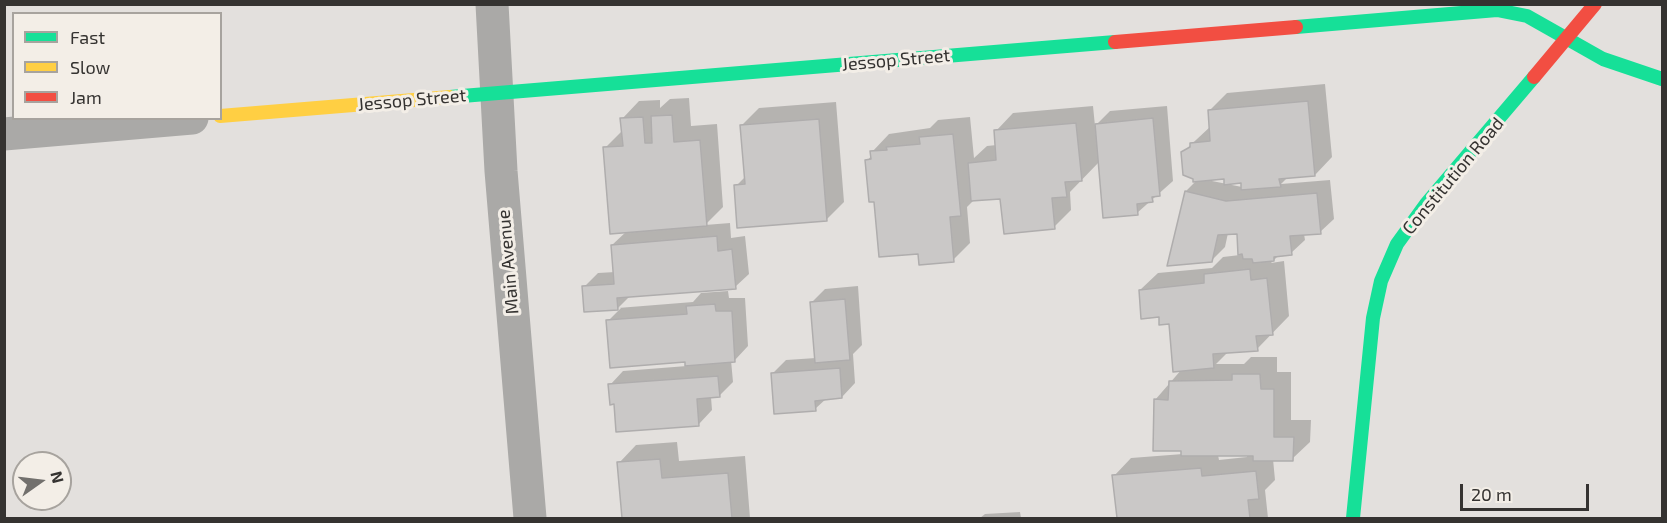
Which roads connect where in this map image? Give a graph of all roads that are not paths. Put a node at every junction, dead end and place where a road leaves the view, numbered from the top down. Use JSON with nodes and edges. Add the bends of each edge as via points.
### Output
{"nodes":[{"id":1,"x":492,"y":4,"type":"edge"},
{"id":2,"x":1595,"y":4,"type":"edge"},
{"id":3,"x":1566,"y":39,"type":"junction"},
{"id":4,"x":1662,"y":79,"type":"edge"},
{"id":5,"x":496,"y":93,"type":"junction"},
{"id":6,"x":222,"y":116,"type":"edge"},
{"id":7,"x":168,"y":120,"type":"edge"},
{"id":8,"x":4,"y":134,"type":"edge"},
{"id":9,"x":530,"y":519,"type":"edge"},
{"id":10,"x":1353,"y":519,"type":"edge"}],
"edges":[{"from":1,"to":5,"type":"street","name":"Main Avenue"},
{"from":2,"to":3,"type":"street","name":"Constitution Road"},
{"from":3,"to":4,"type":"street","name":"Jessop Street","via":[[1603,60]]},
{"from":3,"to":5,"type":"street","name":"Jessop Street","via":[[1519,13],[1485,10]]},
{"from":3,"to":10,"type":"street","name":"Constitution Road","via":[[1426,204],[1397,244],[1381,281],[1373,318]]},
{"from":5,"to":6,"type":"street","name":"Jessop Street"},
{"from":5,"to":9,"type":"street","name":"Main Avenue"},
{"from":7,"to":8,"type":"street"}]}
